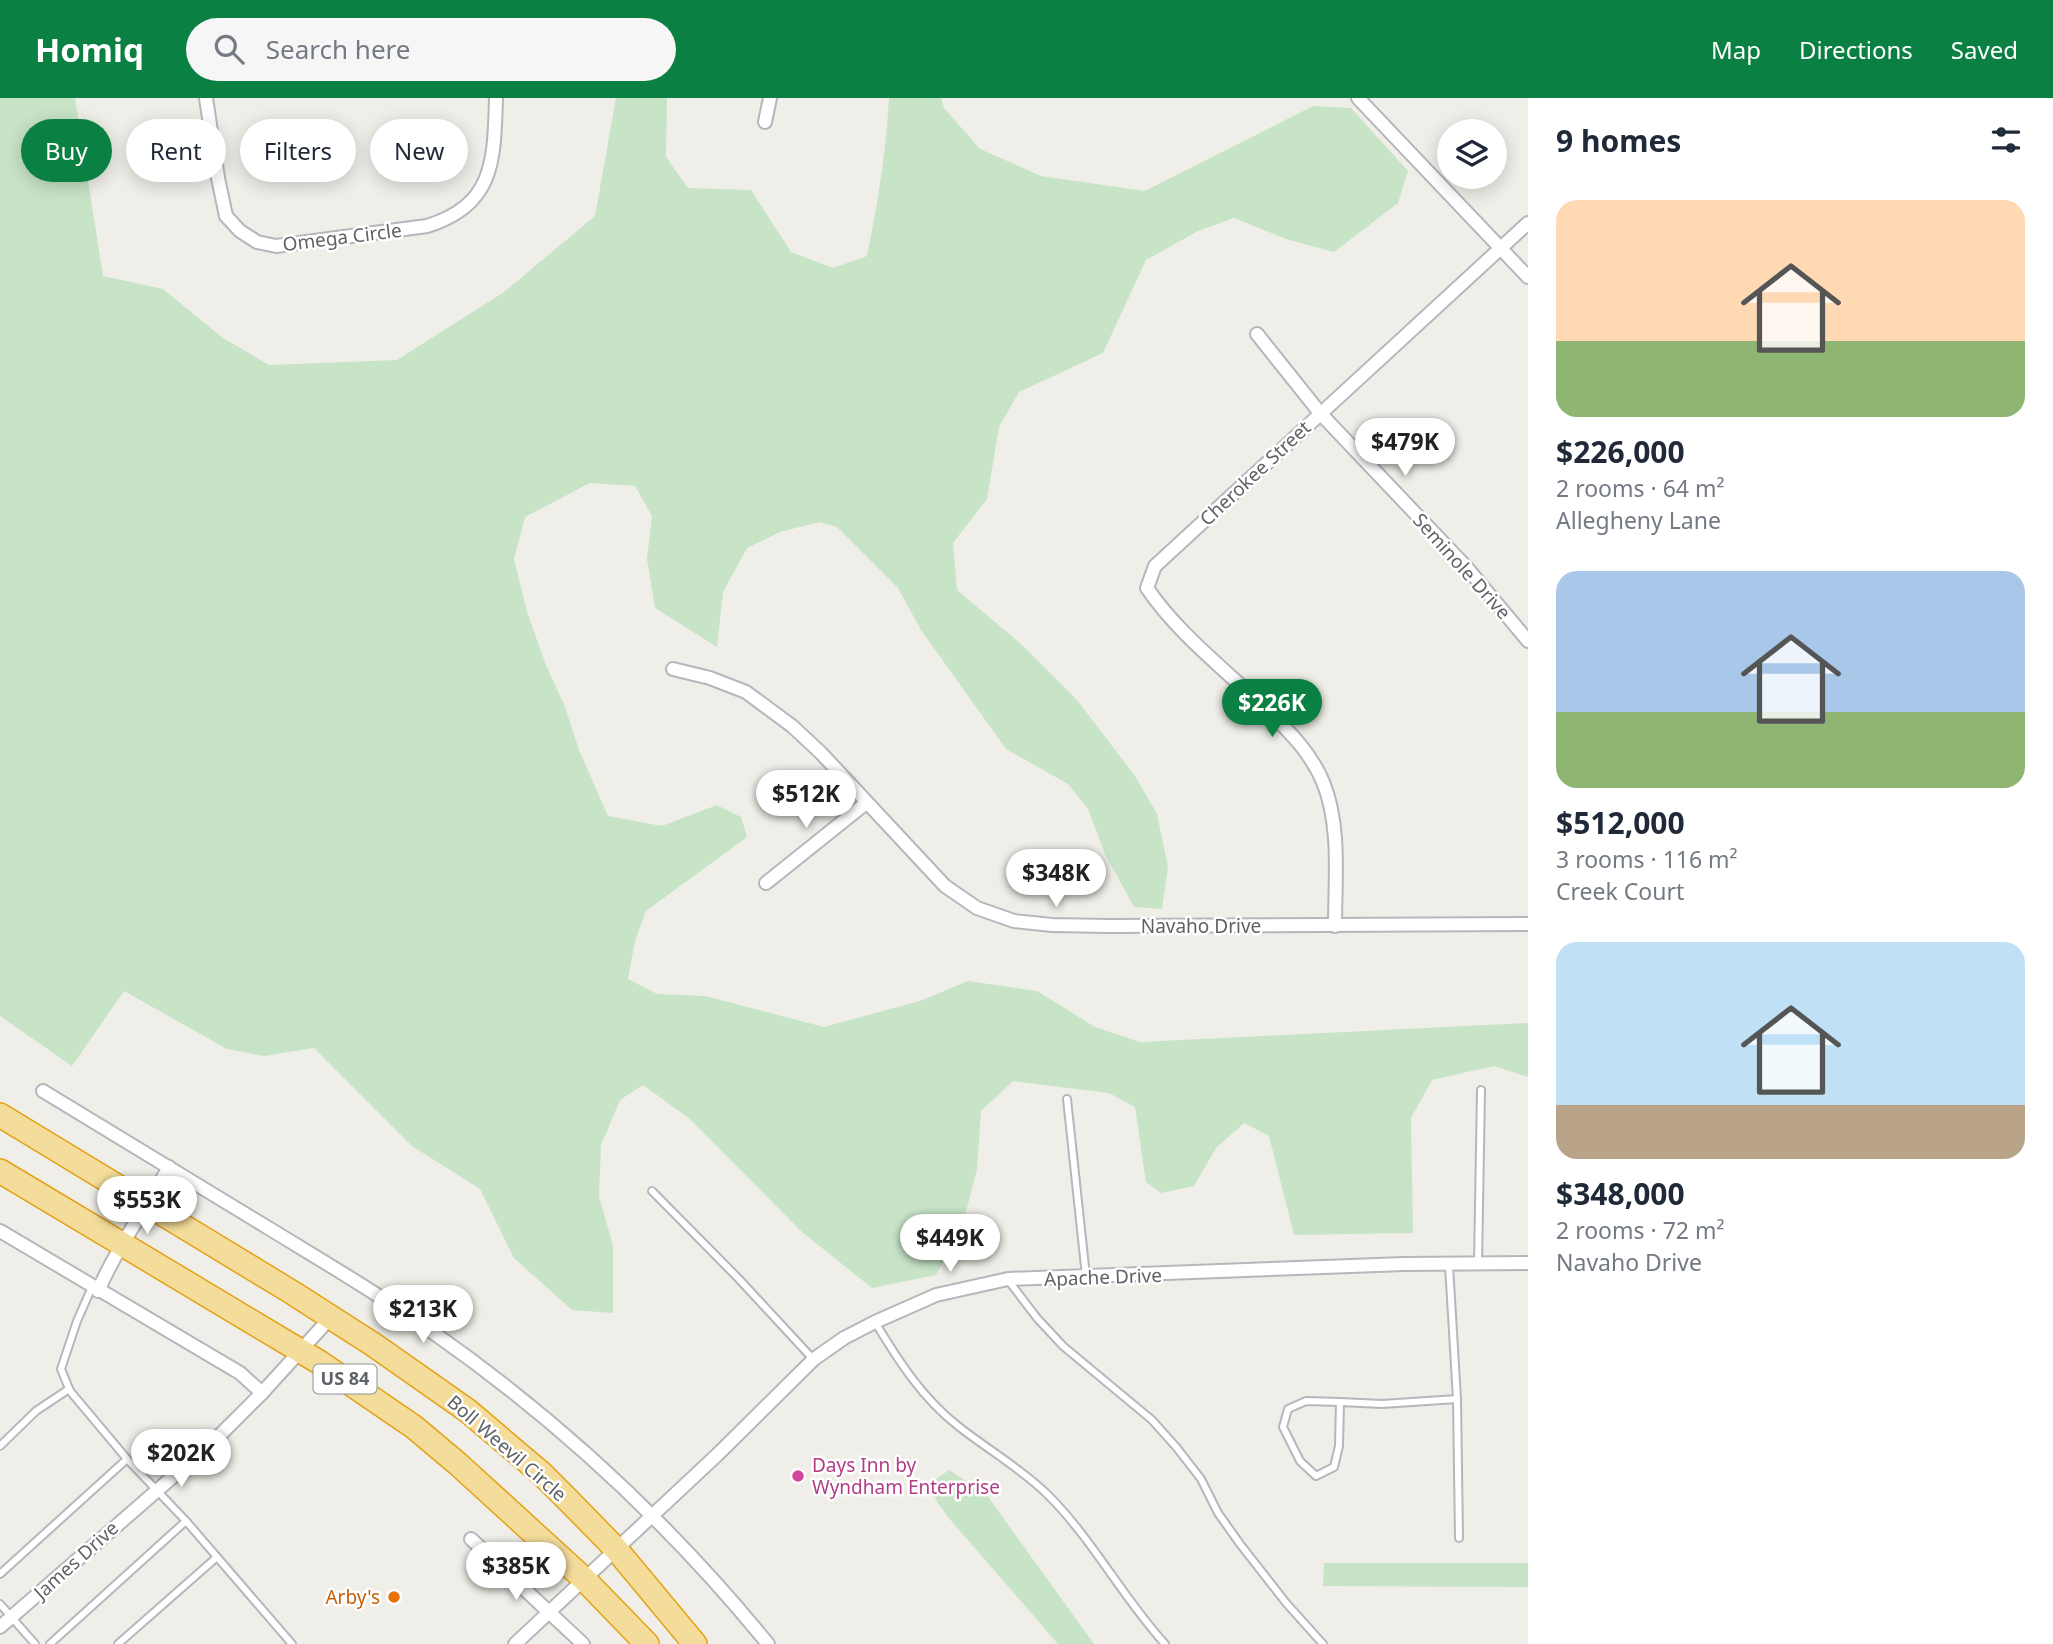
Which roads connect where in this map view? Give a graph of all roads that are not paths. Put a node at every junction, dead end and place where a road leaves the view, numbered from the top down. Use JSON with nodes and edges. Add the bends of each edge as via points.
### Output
{"nodes":[{"id":1,"x":206,"y":98,"type":"edge"},
{"id":2,"x":496,"y":98,"type":"edge"},
{"id":3,"x":770,"y":98,"type":"edge"},
{"id":4,"x":1358,"y":98,"type":"edge"},
{"id":5,"x":765,"y":122,"type":"dead end"},
{"id":6,"x":1528,"y":223,"type":"edge"},
{"id":7,"x":1500,"y":247,"type":"junction"},
{"id":8,"x":1528,"y":277,"type":"edge"},
{"id":9,"x":1256,"y":334,"type":"dead end"},
{"id":10,"x":1320,"y":413,"type":"junction"},
{"id":11,"x":1528,"y":642,"type":"edge"},
{"id":12,"x":673,"y":669,"type":"dead end"},
{"id":13,"x":866,"y":803,"type":"junction"},
{"id":14,"x":766,"y":883,"type":"dead end"},
{"id":15,"x":1528,"y":924,"type":"edge"},
{"id":16,"x":1335,"y":926,"type":"junction"},
{"id":17,"x":1481,"y":1090,"type":"dead end"},
{"id":18,"x":43,"y":1091,"type":"dead end"},
{"id":19,"x":1067,"y":1099,"type":"dead end"},
{"id":20,"x":0,"y":1115,"type":"edge"},
{"id":21,"x":169,"y":1167,"type":"junction"},
{"id":22,"x":0,"y":1171,"type":"edge"},
{"id":23,"x":652,"y":1191,"type":"dead end"},
{"id":24,"x":148,"y":1205,"type":"junction"},
{"id":25,"x":0,"y":1231,"type":"edge"},
{"id":26,"x":121,"y":1244,"type":"junction"},
{"id":27,"x":1528,"y":1263,"type":"edge"},
{"id":28,"x":1449,"y":1265,"type":"junction"},
{"id":29,"x":1478,"y":1265,"type":"junction"},
{"id":30,"x":1086,"y":1278,"type":"junction"},
{"id":31,"x":1008,"y":1279,"type":"junction"},
{"id":32,"x":95,"y":1289,"type":"junction"},
{"id":33,"x":331,"y":1317,"type":"junction"},
{"id":34,"x":875,"y":1322,"type":"junction"},
{"id":35,"x":300,"y":1351,"type":"junction"},
{"id":36,"x":814,"y":1359,"type":"junction"},
{"id":37,"x":69,"y":1389,"type":"junction"},
{"id":38,"x":262,"y":1393,"type":"junction"},
{"id":39,"x":1457,"y":1399,"type":"junction"},
{"id":40,"x":1340,"y":1402,"type":"junction"},
{"id":41,"x":0,"y":1446,"type":"edge"},
{"id":42,"x":127,"y":1459,"type":"junction"},
{"id":43,"x":156,"y":1491,"type":"junction"},
{"id":44,"x":653,"y":1515,"type":"junction"},
{"id":45,"x":186,"y":1521,"type":"junction"},
{"id":46,"x":1459,"y":1538,"type":"dead end"},
{"id":47,"x":471,"y":1539,"type":"dead end"},
{"id":48,"x":616,"y":1549,"type":"junction"},
{"id":49,"x":217,"y":1557,"type":"junction"},
{"id":50,"x":0,"y":1574,"type":"edge"},
{"id":51,"x":584,"y":1579,"type":"junction"},
{"id":52,"x":0,"y":1604,"type":"edge"},
{"id":53,"x":550,"y":1611,"type":"junction"},
{"id":54,"x":11,"y":1617,"type":"junction"},
{"id":55,"x":0,"y":1627,"type":"edge"},
{"id":56,"x":35,"y":1644,"type":"edge"},
{"id":57,"x":50,"y":1644,"type":"edge"},
{"id":58,"x":118,"y":1644,"type":"edge"},
{"id":59,"x":292,"y":1644,"type":"edge"},
{"id":60,"x":515,"y":1644,"type":"edge"},
{"id":61,"x":583,"y":1644,"type":"edge"},
{"id":62,"x":647,"y":1644,"type":"edge"},
{"id":63,"x":695,"y":1644,"type":"edge"},
{"id":64,"x":768,"y":1644,"type":"edge"},
{"id":65,"x":1165,"y":1644,"type":"edge"},
{"id":66,"x":1323,"y":1644,"type":"edge"}],
"edges":[{"from":1,"to":2,"type":"street","name":"Omega Circle","via":[[226,216],[257,242],[276,246],[427,226],[462,211],[487,180]]},
{"from":3,"to":5,"type":"street"},
{"from":4,"to":7,"type":"street"},
{"from":6,"to":7,"type":"street","name":"Cherokee Street"},
{"from":7,"to":8,"type":"street"},
{"from":7,"to":10,"type":"street","name":"Cherokee Street"},
{"from":9,"to":10,"type":"street","name":"Seminole Drive"},
{"from":10,"to":11,"type":"street","name":"Seminole Drive","via":[[1468,569]]},
{"from":10,"to":16,"type":"street","name":"Cherokee Street","via":[[1155,566],[1147,588],[1170,618],[1279,722],[1315,766],[1333,821]]},
{"from":12,"to":13,"type":"street","name":"Navaho Drive","via":[[746,692],[802,735]]},
{"from":13,"to":14,"type":"street"},
{"from":13,"to":16,"type":"street","name":"Navaho Drive","via":[[945,887],[977,908],[1014,921],[1108,926]]},
{"from":15,"to":16,"type":"street","name":"Navaho Drive"},
{"from":17,"to":29,"type":"lane"},
{"from":18,"to":21,"type":"street"},
{"from":19,"to":30,"type":"lane"},
{"from":20,"to":24,"type":"highway","name":"Boll Weevil Circle","number":"US 84"},
{"from":21,"to":24,"type":"street"},
{"from":21,"to":44,"type":"street","via":[[433,1332],[524,1402]]},
{"from":22,"to":26,"type":"highway","number":"US 84"},
{"from":23,"to":36,"type":"lane"},
{"from":24,"to":26,"type":"street"},
{"from":24,"to":33,"type":"highway","name":"Boll Weevil Circle","number":"US 84"},
{"from":25,"to":32,"type":"street"},
{"from":26,"to":32,"type":"street"},
{"from":26,"to":35,"type":"highway","number":"US 84"},
{"from":27,"to":29,"type":"street","name":"Apache Drive"},
{"from":28,"to":29,"type":"street","name":"Apache Drive"},
{"from":28,"to":30,"type":"street","name":"Apache Drive"},
{"from":28,"to":39,"type":"lane"},
{"from":30,"to":31,"type":"street","name":"Apache Drive"},
{"from":31,"to":34,"type":"street","name":"Apache Drive","via":[[936,1295]]},
{"from":31,"to":66,"type":"lane","via":[[1063,1346],[1152,1420],[1177,1448],[1240,1544]]},
{"from":32,"to":37,"type":"lane","via":[[77,1321],[61,1370]]},
{"from":32,"to":38,"type":"street","via":[[240,1373]]},
{"from":33,"to":35,"type":"street","name":"James Drive"},
{"from":33,"to":48,"type":"highway","name":"Boll Weevil Circle","number":"US 84","via":[[483,1423],[541,1473]]},
{"from":34,"to":36,"type":"street","name":"Apache Drive"},
{"from":34,"to":65,"type":"lane","via":[[930,1399],[1048,1495]]},
{"from":35,"to":38,"type":"street","name":"James Drive"},
{"from":35,"to":51,"type":"highway","number":"US 84","via":[[414,1427]]},
{"from":36,"to":44,"type":"street","name":"Apache Drive"},
{"from":37,"to":41,"type":"lane","via":[[36,1411]]},
{"from":37,"to":42,"type":"lane"},
{"from":38,"to":43,"type":"street","name":"James Drive"},
{"from":39,"to":40,"type":"lane"},
{"from":39,"to":46,"type":"lane"},
{"from":40,"to":40,"type":"lane","via":[[1306,1401],[1288,1409],[1283,1427],[1300,1461],[1316,1476],[1334,1467]]},
{"from":42,"to":43,"type":"lane"},
{"from":42,"to":50,"type":"lane"},
{"from":43,"to":45,"type":"lane"},
{"from":43,"to":54,"type":"street","name":"James Drive"},
{"from":44,"to":48,"type":"street","name":"Apache Drive"},
{"from":44,"to":64,"type":"street"},
{"from":45,"to":49,"type":"lane"},
{"from":45,"to":57,"type":"lane"},
{"from":47,"to":53,"type":"street"},
{"from":48,"to":51,"type":"street","name":"Apache Drive"},
{"from":48,"to":63,"type":"highway","name":"Boll Weevil Circle","number":"US 84"},
{"from":49,"to":58,"type":"lane"},
{"from":49,"to":59,"type":"lane"},
{"from":51,"to":53,"type":"street","name":"Apache Drive"},
{"from":51,"to":62,"type":"highway","number":"US 84"},
{"from":52,"to":54,"type":"lane"},
{"from":53,"to":60,"type":"street","name":"Apache Drive"},
{"from":53,"to":61,"type":"street"},
{"from":54,"to":55,"type":"street","name":"James Drive"},
{"from":54,"to":56,"type":"lane"}]}
